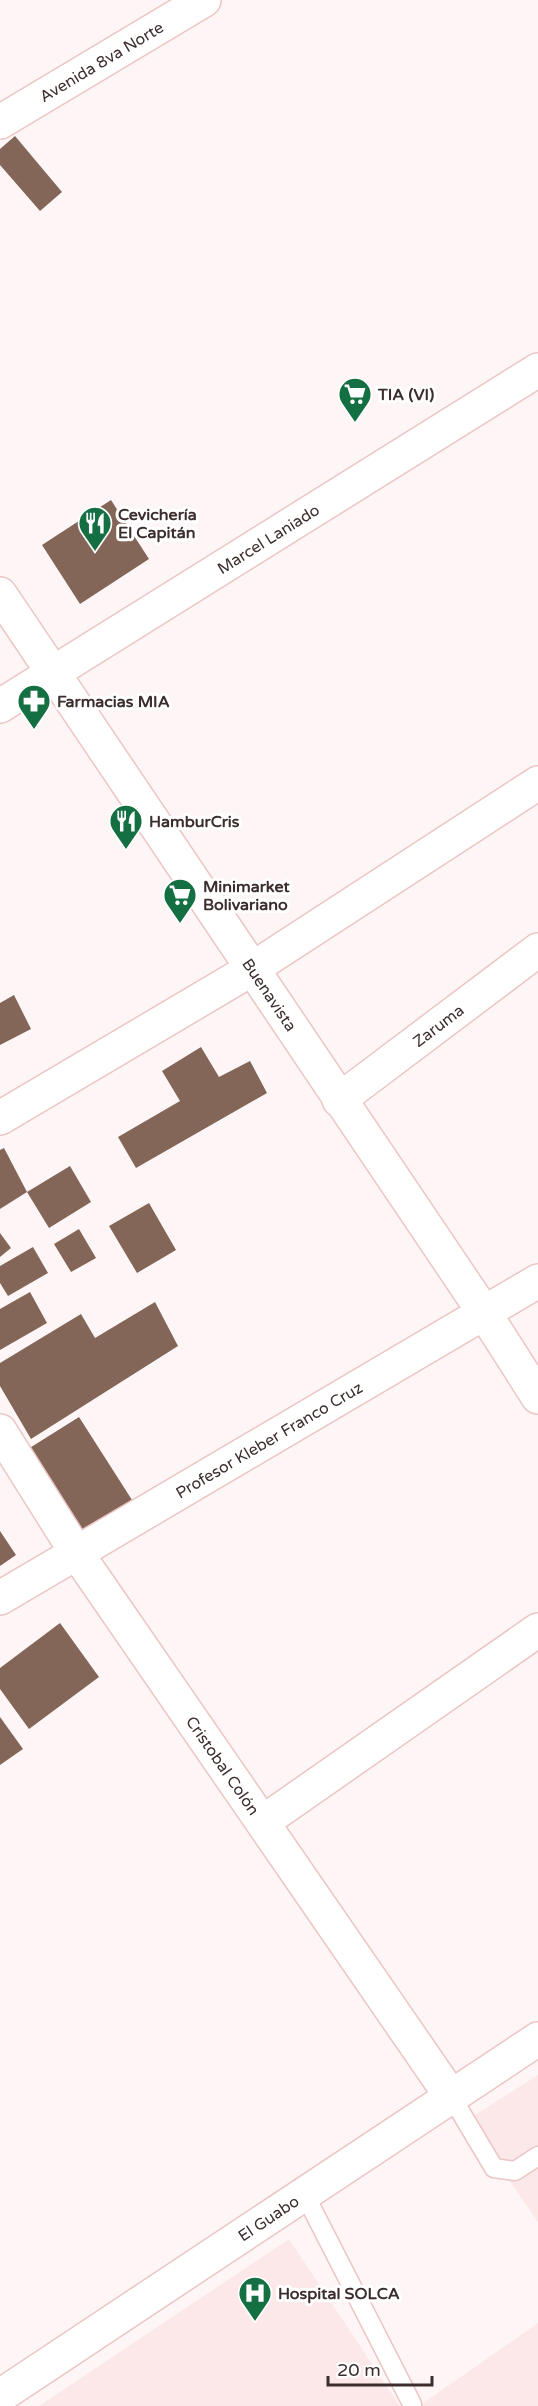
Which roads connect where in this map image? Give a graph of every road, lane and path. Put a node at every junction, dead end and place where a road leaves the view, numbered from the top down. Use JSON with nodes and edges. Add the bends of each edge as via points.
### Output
{"nodes":[{"id":1,"x":204,"y":0,"type":"edge"},
{"id":2,"x":0,"y":122,"type":"edge"},
{"id":3,"x":538,"y":370,"type":"edge"},
{"id":4,"x":0,"y":594,"type":"edge"},
{"id":5,"x":53,"y":674,"type":"junction"},
{"id":6,"x":0,"y":706,"type":"edge"},
{"id":7,"x":538,"y":783,"type":"edge"},
{"id":8,"x":538,"y":950,"type":"edge"},
{"id":9,"x":252,"y":969,"type":"junction"},
{"id":10,"x":339,"y":1100,"type":"junction"},
{"id":11,"x":0,"y":1118,"type":"edge"},
{"id":12,"x":538,"y":1281,"type":"edge"},
{"id":13,"x":485,"y":1314,"type":"junction"},
{"id":14,"x":538,"y":1397,"type":"edge"},
{"id":15,"x":0,"y":1431,"type":"edge"},
{"id":16,"x":76,"y":1552,"type":"junction"},
{"id":17,"x":0,"y":1598,"type":"edge"},
{"id":18,"x":538,"y":1630,"type":"edge"},
{"id":19,"x":263,"y":1822,"type":"junction"},
{"id":20,"x":538,"y":2039,"type":"edge"},
{"id":21,"x":451,"y":2096,"type":"junction"},
{"id":22,"x":538,"y":2156,"type":"edge"},
{"id":23,"x":304,"y":2193,"type":"junction"},
{"id":24,"x":0,"y":2396,"type":"edge"},
{"id":25,"x":412,"y":2404,"type":"dead end"}],
"edges":[{"from":1,"to":2,"type":"street","name":"Avenida 8va Norte"},
{"from":3,"to":5,"type":"street","name":"Marcel Laniado"},
{"from":4,"to":5,"type":"street","name":"Buenavista"},
{"from":5,"to":6,"type":"street","name":"Marcel Laniado"},
{"from":5,"to":9,"type":"street","name":"Buenavista"},
{"from":7,"to":9,"type":"street"},
{"from":8,"to":10,"type":"street","name":"Zaruma"},
{"from":9,"to":10,"type":"street","name":"Buenavista"},
{"from":9,"to":11,"type":"street"},
{"from":10,"to":13,"type":"street","name":"Buenavista"},
{"from":12,"to":13,"type":"street","name":"Profesor Kleber Franco Cruz"},
{"from":13,"to":14,"type":"street","name":"Buenavista"},
{"from":13,"to":16,"type":"street","name":"Profesor Kleber Franco Cruz"},
{"from":15,"to":16,"type":"street","name":"Cristobal Colón"},
{"from":16,"to":17,"type":"street","name":"Profesor Kleber Franco Cruz"},
{"from":16,"to":19,"type":"street","name":"Cristobal Colón"},
{"from":18,"to":19,"type":"street"},
{"from":19,"to":21,"type":"street","name":"Cristobal Colón"},
{"from":20,"to":21,"type":"street","name":"El Guabo"},
{"from":21,"to":22,"type":"lane","via":[[494,2168],[515,2171]]},
{"from":21,"to":23,"type":"street","name":"El Guabo"},
{"from":23,"to":24,"type":"street","name":"El Guabo"},
{"from":23,"to":25,"type":"lane"}]}
